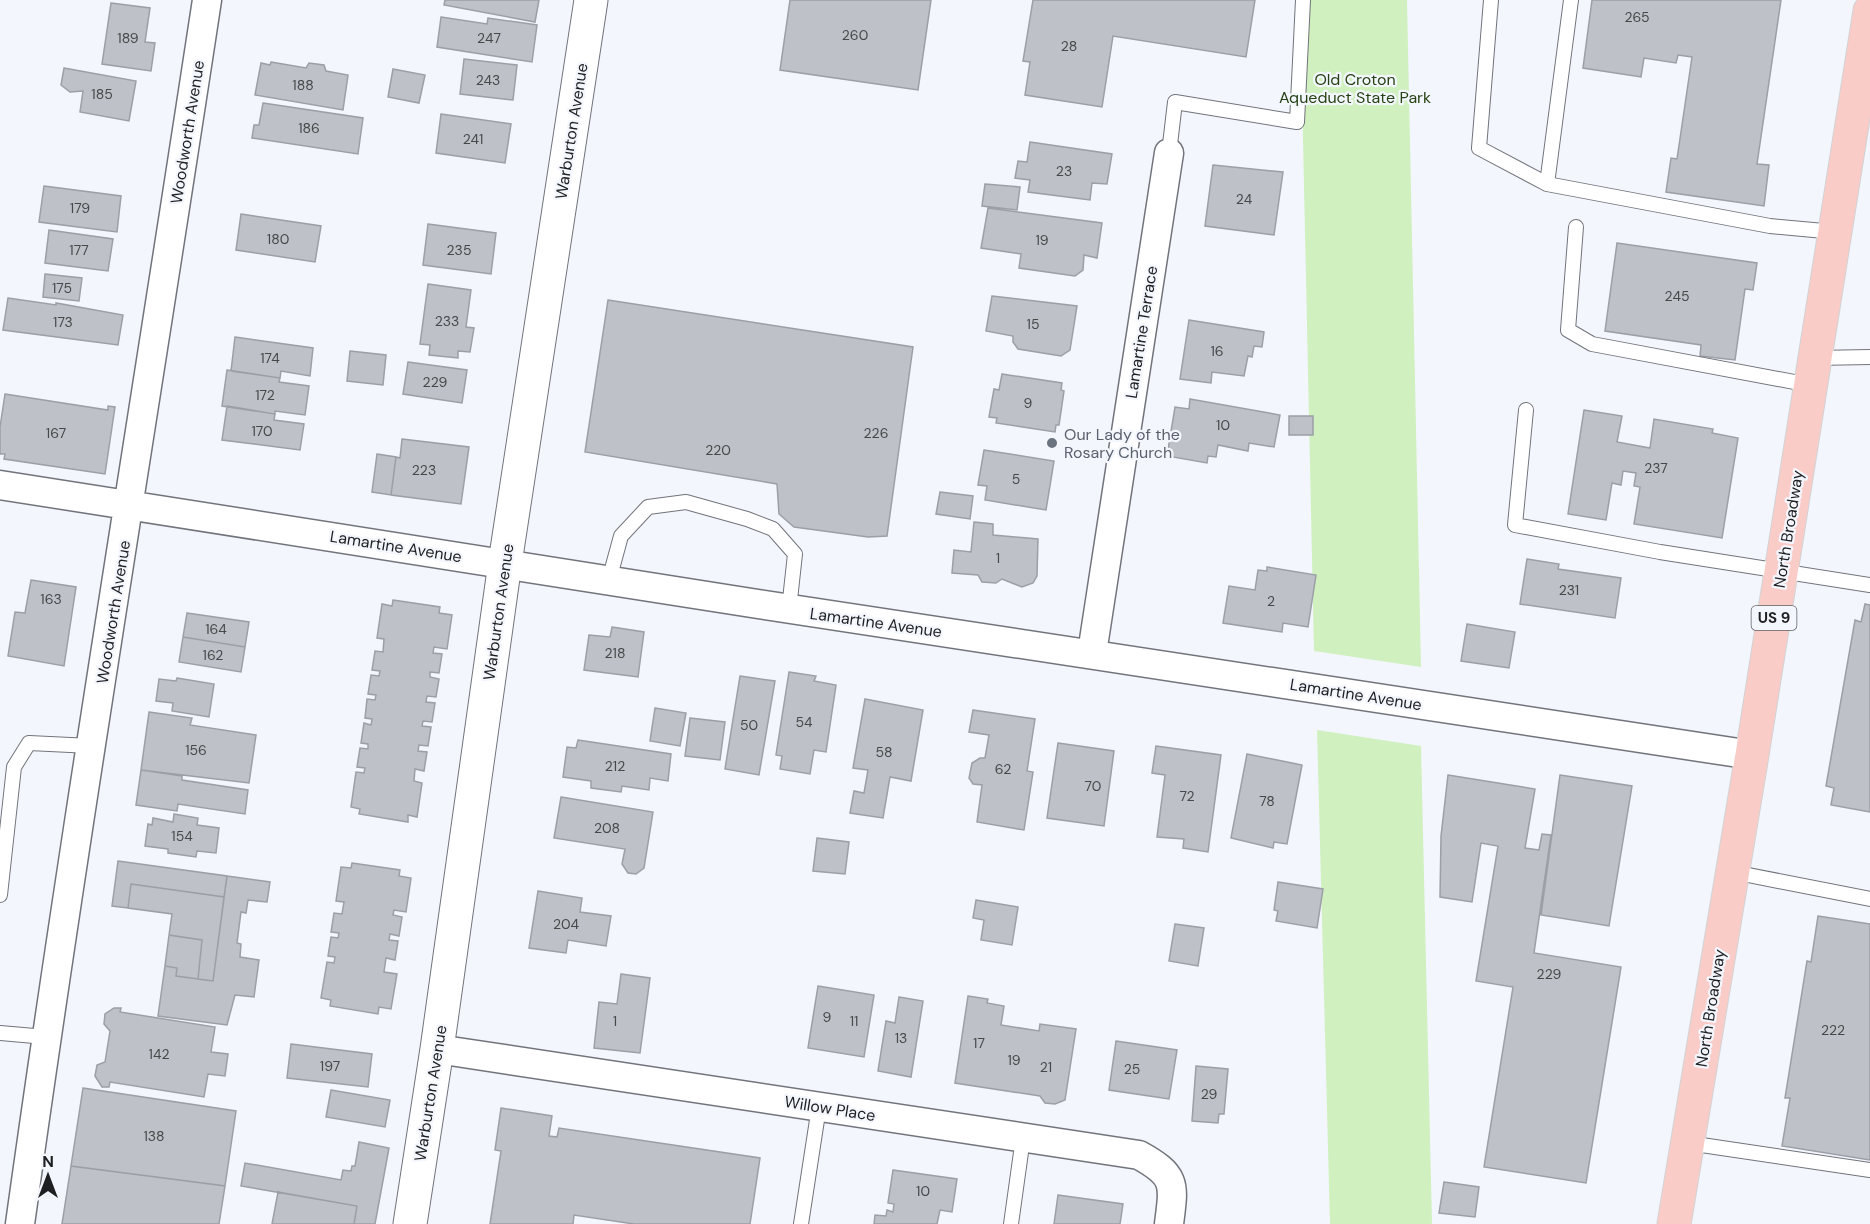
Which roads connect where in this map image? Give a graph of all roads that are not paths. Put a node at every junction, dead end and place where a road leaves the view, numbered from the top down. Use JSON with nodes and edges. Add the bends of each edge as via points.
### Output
{"nodes":[{"id":1,"x":207,"y":0,"type":"edge"},
{"id":2,"x":591,"y":0,"type":"edge"},
{"id":3,"x":1303,"y":0,"type":"edge"},
{"id":4,"x":1491,"y":0,"type":"edge"},
{"id":5,"x":1571,"y":0,"type":"edge"},
{"id":6,"x":1870,"y":11,"type":"edge"},
{"id":7,"x":1168,"y":153,"type":"joint"},
{"id":8,"x":1547,"y":184,"type":"junction"},
{"id":9,"x":1576,"y":227,"type":"dead end"},
{"id":10,"x":1835,"y":232,"type":"junction"},
{"id":11,"x":1870,"y":357,"type":"edge"},
{"id":12,"x":1812,"y":372,"type":"junction"},
{"id":13,"x":1526,"y":410,"type":"dead end"},
{"id":14,"x":0,"y":485,"type":"edge"},
{"id":15,"x":131,"y":505,"type":"junction"},
{"id":16,"x":505,"y":563,"type":"junction"},
{"id":17,"x":1781,"y":570,"type":"junction"},
{"id":18,"x":609,"y":580,"type":"junction"},
{"id":19,"x":1870,"y":585,"type":"edge"},
{"id":20,"x":789,"y":609,"type":"junction"},
{"id":21,"x":1092,"y":653,"type":"junction"},
{"id":22,"x":91,"y":746,"type":"junction"},
{"id":23,"x":1752,"y":755,"type":"junction"},
{"id":24,"x":1733,"y":872,"type":"junction"},
{"id":25,"x":0,"y":895,"type":"edge"},
{"id":26,"x":1870,"y":899,"type":"edge"},
{"id":27,"x":0,"y":1033,"type":"edge"},
{"id":28,"x":46,"y":1037,"type":"junction"},
{"id":29,"x":437,"y":1049,"type":"junction"},
{"id":30,"x":819,"y":1107,"type":"junction"},
{"id":31,"x":1023,"y":1138,"type":"junction"},
{"id":32,"x":1688,"y":1143,"type":"junction"},
{"id":33,"x":1870,"y":1170,"type":"edge"},
{"id":34,"x":20,"y":1224,"type":"edge"},
{"id":35,"x":410,"y":1224,"type":"edge"},
{"id":36,"x":801,"y":1224,"type":"edge"},
{"id":37,"x":1011,"y":1224,"type":"edge"},
{"id":38,"x":1169,"y":1224,"type":"edge"},
{"id":39,"x":1674,"y":1224,"type":"edge"}],
"edges":[{"from":1,"to":15,"type":"street","name":"Woodworth Avenue"},
{"from":2,"to":16,"type":"street","name":"Warburton Avenue"},
{"from":3,"to":7,"type":"lane","via":[[1297,122],[1175,102]]},
{"from":4,"to":8,"type":"lane","via":[[1479,148]]},
{"from":5,"to":8,"type":"lane"},
{"from":6,"to":10,"type":"main road","name":"North Broadway","number":"US 9"},
{"from":7,"to":21,"type":"street","name":"Lamartine Terrace"},
{"from":8,"to":10,"type":"lane","via":[[1770,226]]},
{"from":9,"to":12,"type":"lane","via":[[1568,330],[1592,344]]},
{"from":10,"to":12,"type":"main road","name":"North Broadway","number":"US 9"},
{"from":11,"to":12,"type":"lane"},
{"from":12,"to":17,"type":"main road","name":"North Broadway","number":"US 9"},
{"from":13,"to":17,"type":"lane","via":[[1515,525]]},
{"from":14,"to":15,"type":"street","name":"Lamartine Avenue"},
{"from":15,"to":16,"type":"street","name":"Lamartine Avenue"},
{"from":15,"to":22,"type":"street","name":"Woodworth Avenue"},
{"from":16,"to":18,"type":"street","name":"Lamartine Avenue"},
{"from":16,"to":29,"type":"street","name":"Warburton Avenue"},
{"from":17,"to":19,"type":"lane"},
{"from":17,"to":23,"type":"main road","name":"North Broadway","number":"US 9"},
{"from":18,"to":20,"type":"street","name":"Lamartine Avenue"},
{"from":18,"to":20,"type":"lane","via":[[621,536],[648,507],[687,502],[772,529],[795,554]]},
{"from":20,"to":21,"type":"street","name":"Lamartine Avenue"},
{"from":21,"to":23,"type":"street","name":"Lamartine Avenue"},
{"from":22,"to":25,"type":"lane","via":[[29,743],[14,767]]},
{"from":22,"to":28,"type":"street","name":"Woodworth Avenue"},
{"from":23,"to":24,"type":"main road","name":"North Broadway","number":"US 9"},
{"from":24,"to":26,"type":"lane"},
{"from":24,"to":32,"type":"main road","name":"North Broadway","number":"US 9"},
{"from":27,"to":28,"type":"lane"},
{"from":28,"to":34,"type":"street","name":"Woodworth Avenue"},
{"from":29,"to":30,"type":"street","name":"Willow Place"},
{"from":29,"to":35,"type":"street","name":"Warburton Avenue"},
{"from":30,"to":31,"type":"street","name":"Willow Place"},
{"from":30,"to":36,"type":"lane"},
{"from":31,"to":37,"type":"lane"},
{"from":31,"to":38,"type":"street","name":"Willow Place","via":[[1139,1155],[1162,1168],[1173,1188]]},
{"from":32,"to":33,"type":"lane"},
{"from":32,"to":39,"type":"main road","name":"North Broadway","number":"US 9"}]}
